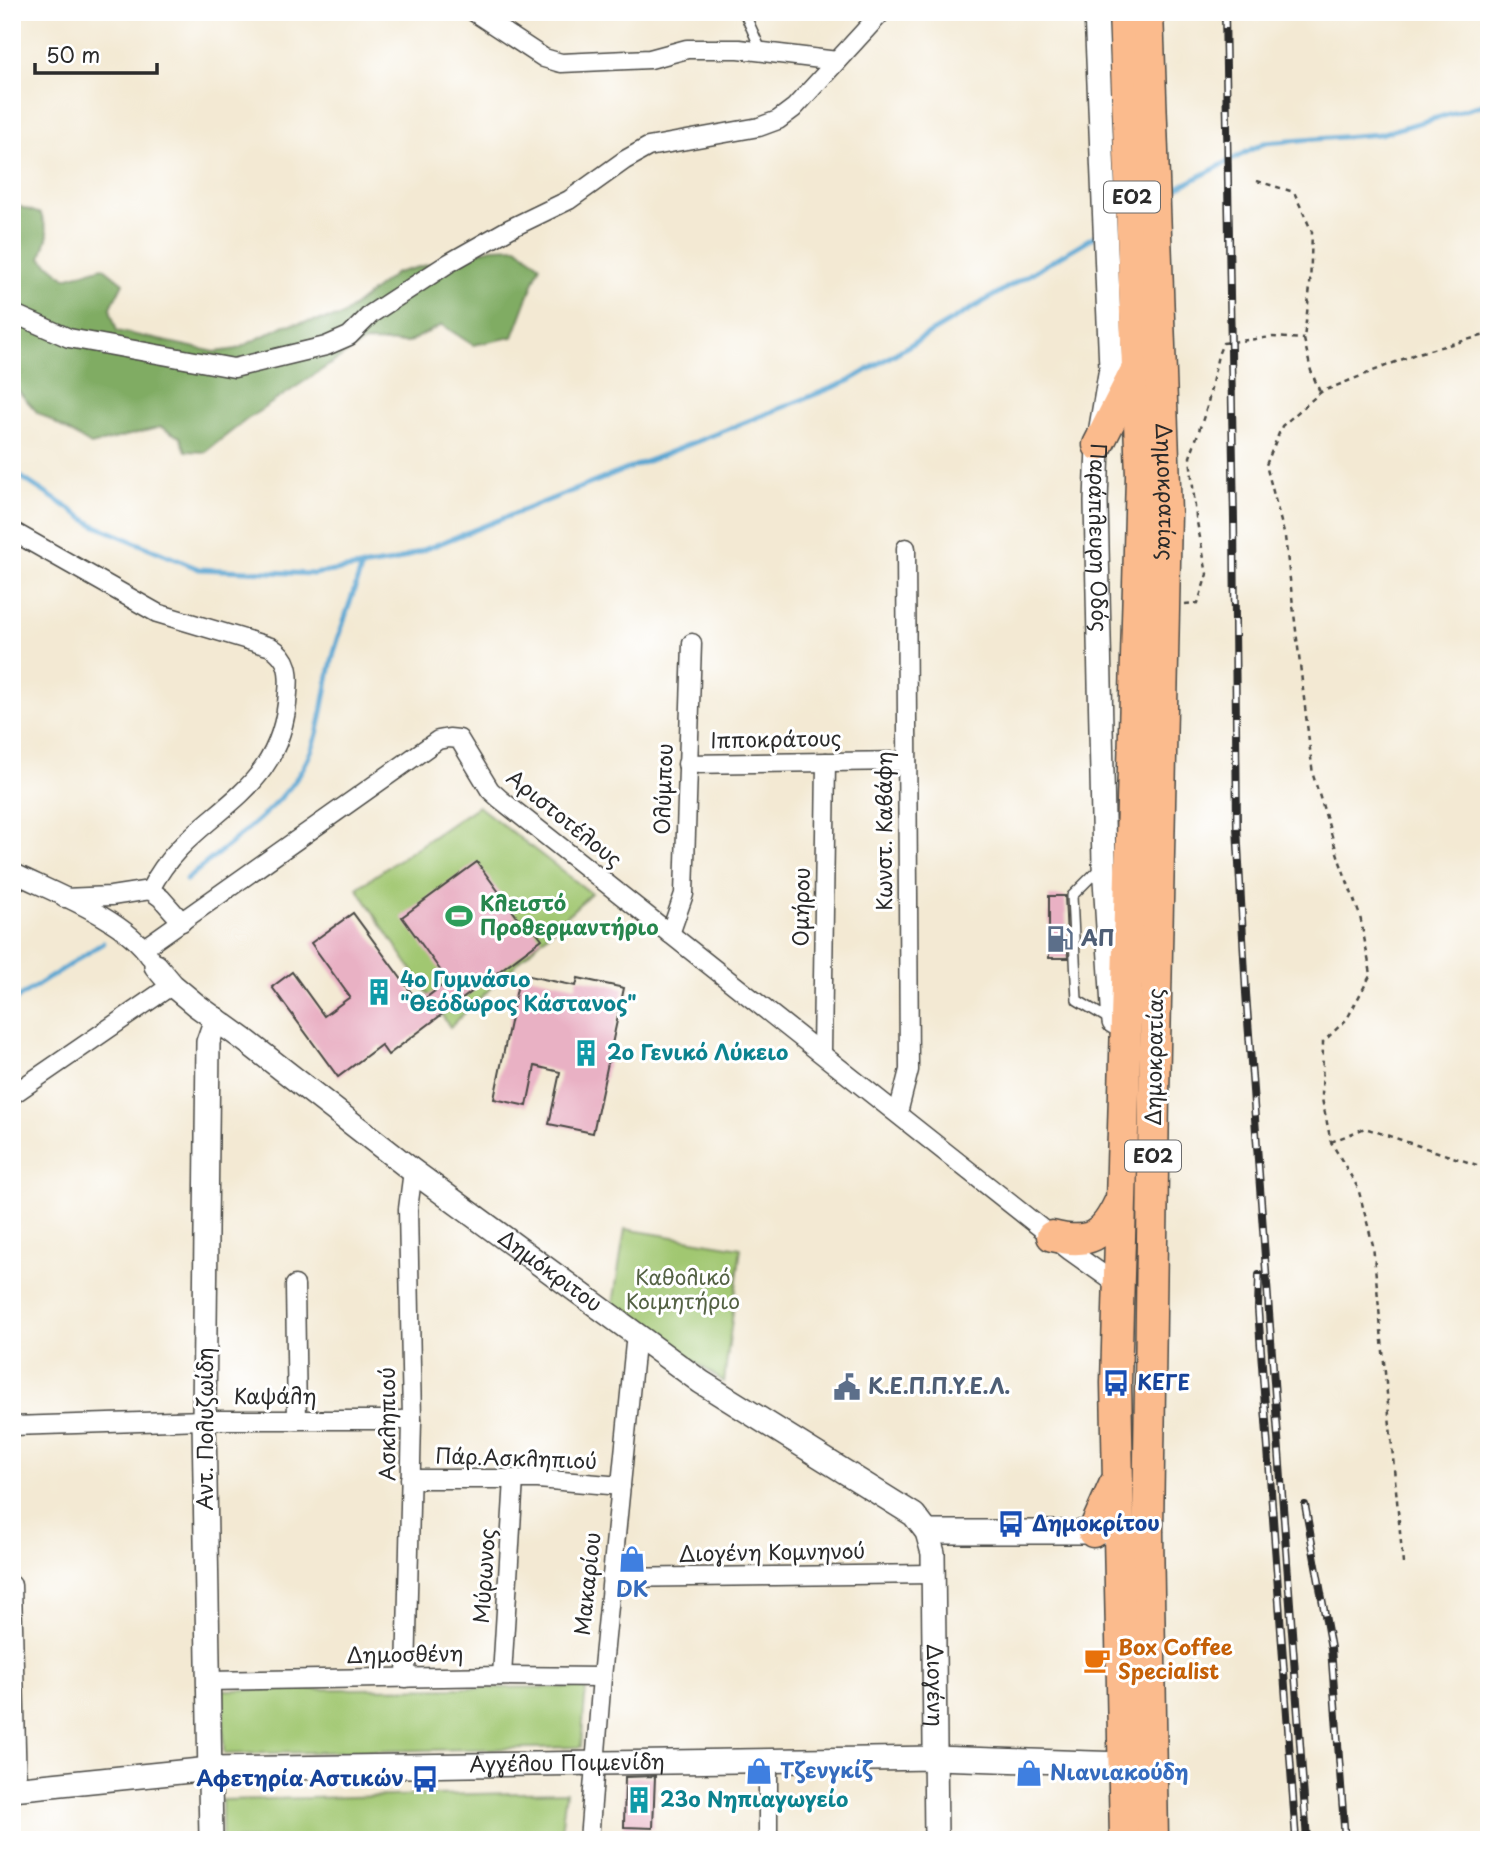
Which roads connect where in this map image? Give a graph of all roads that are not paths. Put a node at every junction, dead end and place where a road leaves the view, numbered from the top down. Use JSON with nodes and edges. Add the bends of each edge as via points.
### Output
{"nodes":[{"id":1,"x":474,"y":12,"type":"edge"},
{"id":2,"x":744,"y":12,"type":"edge"},
{"id":3,"x":882,"y":12,"type":"edge"},
{"id":4,"x":1096,"y":12,"type":"edge"},
{"id":5,"x":1129,"y":26,"type":"edge"},
{"id":6,"x":761,"y":50,"type":"junction"},
{"id":7,"x":837,"y":61,"type":"junction"},
{"id":8,"x":12,"y":313,"type":"edge"},
{"id":9,"x":1137,"y":363,"type":"junction"},
{"id":10,"x":1098,"y":445,"type":"joint"},
{"id":11,"x":12,"y":531,"type":"edge"},
{"id":12,"x":906,"y":548,"type":"dead end"},
{"id":13,"x":692,"y":643,"type":"dead end"},
{"id":14,"x":907,"y":761,"type":"junction"},
{"id":15,"x":826,"y":762,"type":"junction"},
{"id":16,"x":687,"y":764,"type":"junction"},
{"id":17,"x":1104,"y":864,"type":"junction"},
{"id":18,"x":12,"y":872,"type":"edge"},
{"id":19,"x":150,"y":890,"type":"junction"},
{"id":20,"x":64,"y":898,"type":"junction"},
{"id":21,"x":182,"y":922,"type":"junction"},
{"id":22,"x":670,"y":934,"type":"junction"},
{"id":23,"x":150,"y":957,"type":"junction"},
{"id":24,"x":172,"y":985,"type":"junction"},
{"id":25,"x":216,"y":1019,"type":"junction"},
{"id":26,"x":1114,"y":1023,"type":"junction"},
{"id":27,"x":822,"y":1053,"type":"junction"},
{"id":28,"x":1122,"y":1094,"type":"junction"},
{"id":29,"x":12,"y":1095,"type":"edge"},
{"id":30,"x":898,"y":1113,"type":"junction"},
{"id":31,"x":414,"y":1171,"type":"junction"},
{"id":32,"x":1119,"y":1203,"type":"junction"},
{"id":33,"x":1052,"y":1236,"type":"junction"},
{"id":34,"x":1118,"y":1285,"type":"junction"},
{"id":35,"x":295,"y":1286,"type":"dead end"},
{"id":36,"x":636,"y":1333,"type":"junction"},
{"id":37,"x":204,"y":1420,"type":"junction"},
{"id":38,"x":297,"y":1420,"type":"junction"},
{"id":39,"x":412,"y":1420,"type":"junction"},
{"id":40,"x":12,"y":1426,"type":"edge"},
{"id":41,"x":410,"y":1479,"type":"junction"},
{"id":42,"x":514,"y":1479,"type":"junction"},
{"id":43,"x":621,"y":1486,"type":"junction"},
{"id":44,"x":927,"y":1532,"type":"junction"},
{"id":45,"x":1106,"y":1532,"type":"junction"},
{"id":46,"x":1149,"y":1532,"type":"junction"},
{"id":47,"x":933,"y":1574,"type":"junction"},
{"id":48,"x":611,"y":1578,"type":"junction"},
{"id":49,"x":12,"y":1587,"type":"edge"},
{"id":50,"x":502,"y":1676,"type":"junction"},
{"id":51,"x":602,"y":1677,"type":"junction"},
{"id":52,"x":406,"y":1678,"type":"junction"},
{"id":53,"x":208,"y":1681,"type":"junction"},
{"id":54,"x":936,"y":1758,"type":"junction"},
{"id":55,"x":768,"y":1760,"type":"junction"},
{"id":56,"x":596,"y":1762,"type":"junction"},
{"id":57,"x":1124,"y":1764,"type":"junction"},
{"id":58,"x":209,"y":1769,"type":"junction"},
{"id":59,"x":15,"y":1789,"type":"edge"},
{"id":60,"x":211,"y":1840,"type":"edge"},
{"id":61,"x":589,"y":1840,"type":"edge"},
{"id":62,"x":768,"y":1840,"type":"edge"},
{"id":63,"x":936,"y":1840,"type":"edge"},
{"id":64,"x":1125,"y":1840,"type":"edge"},
{"id":65,"x":1153,"y":1840,"type":"edge"}],
"edges":[{"from":1,"to":6,"type":"street","via":[[544,58],[561,63],[650,59],[687,49]]},
{"from":2,"to":6,"type":"lane"},
{"from":3,"to":7,"type":"street"},
{"from":4,"to":5,"type":"street"},
{"from":5,"to":9,"type":"highway","number":"ΕΟ2"},
{"from":5,"to":9,"type":"street"},
{"from":6,"to":7,"type":"street"},
{"from":7,"to":8,"type":"street","via":[[778,120],[648,147],[569,200],[449,262],[371,314],[349,335],[326,346],[234,368],[69,338]]},
{"from":9,"to":10,"type":"highway"},
{"from":9,"to":28,"type":"highway","name":"Δημοκρατίας","number":"ΕΟ2","via":[[1140,505]]},
{"from":9,"to":46,"type":"highway","name":"Δημοκρατίας","number":"ΕΟ2","via":[[1166,513]]},
{"from":10,"to":17,"type":"street","name":"Παράπλευρη Οδός"},
{"from":11,"to":19,"type":"street","via":[[157,613],[271,647],[287,665],[288,703],[273,755],[240,797],[179,849]]},
{"from":12,"to":14,"type":"street","name":"Κωνστ. Καβάφη"},
{"from":13,"to":16,"type":"street","name":"Ολύμπου"},
{"from":14,"to":15,"type":"street","name":"Ιπποκράτους"},
{"from":14,"to":30,"type":"street","name":"Κωνστ. Καβάφη","via":[[909,1070]]},
{"from":15,"to":16,"type":"street","name":"Ιπποκράτους"},
{"from":15,"to":27,"type":"street","name":"Ομήρου"},
{"from":16,"to":22,"type":"street","name":"Ολύμπου","via":[[684,894]]},
{"from":17,"to":26,"type":"street","name":"Παράπλευρη Οδός"},
{"from":17,"to":26,"type":"lane","via":[[1072,895],[1077,1000]]},
{"from":18,"to":20,"type":"street"},
{"from":19,"to":20,"type":"street"},
{"from":19,"to":21,"type":"street"},
{"from":20,"to":23,"type":"street","via":[[121,927]]},
{"from":21,"to":22,"type":"street","name":"Αριστοτέλους","via":[[438,740],[449,738],[459,739],[500,800]]},
{"from":21,"to":23,"type":"street","name":"Αριστοτέλους"},
{"from":22,"to":27,"type":"street","name":"Αριστοτέλους"},
{"from":23,"to":24,"type":"street","name":"Δημόκριτου"},
{"from":24,"to":25,"type":"street","name":"Δημόκριτου"},
{"from":24,"to":29,"type":"street"},
{"from":25,"to":31,"type":"street","name":"Δημόκριτου"},
{"from":25,"to":37,"type":"street","name":"Αντ. Πολυζωίδη","via":[[208,1042]]},
{"from":26,"to":28,"type":"highway"},
{"from":27,"to":30,"type":"street","name":"Αριστοτέλους"},
{"from":28,"to":32,"type":"highway","name":"Δημοκρατίας","number":"ΕΟ2"},
{"from":30,"to":33,"type":"street","name":"Αριστοτέλους"},
{"from":31,"to":36,"type":"street","name":"Δημόκριτου"},
{"from":31,"to":39,"type":"street","name":"Ασκληπιού","via":[[408,1209]]},
{"from":32,"to":33,"type":"highway","via":[[1107,1225],[1094,1236],[1078,1240]]},
{"from":32,"to":34,"type":"highway","name":"Δημοκρατίας","number":"ΕΟ2"},
{"from":33,"to":34,"type":"street","name":"Αριστοτέλους"},
{"from":34,"to":45,"type":"highway","name":"Δημοκρατίας","number":"ΕΟ2","via":[[1117,1474]]},
{"from":35,"to":38,"type":"street"},
{"from":36,"to":43,"type":"street","name":"Μακαρίου"},
{"from":36,"to":44,"type":"street","name":"Δημόκριτου","via":[[709,1387],[909,1511]]},
{"from":37,"to":38,"type":"street","name":"Καψάλη"},
{"from":37,"to":40,"type":"street","name":"Καψάλη"},
{"from":37,"to":53,"type":"street","name":"Αντ. Πολυζωίδη"},
{"from":38,"to":39,"type":"street","name":"Καψάλη"},
{"from":39,"to":41,"type":"street","name":"Ασκληπιού"},
{"from":41,"to":42,"type":"street","name":"Πάρ.Ασκληπιού"},
{"from":41,"to":52,"type":"street","name":"Ασκληπιού"},
{"from":42,"to":43,"type":"street","name":"Πάρ.Ασκληπιού"},
{"from":42,"to":50,"type":"street","name":"Μύρωνος"},
{"from":43,"to":48,"type":"street","name":"Μακαρίου"},
{"from":44,"to":45,"type":"street"},
{"from":44,"to":47,"type":"street","name":"Διογένη"},
{"from":45,"to":46,"type":"street"},
{"from":45,"to":57,"type":"highway"},
{"from":46,"to":65,"type":"highway","name":"Δημοκρατίας","number":"ΕΟ2"},
{"from":47,"to":48,"type":"street","name":"Διογένη Κομνηνού"},
{"from":47,"to":54,"type":"street","name":"Διογένη"},
{"from":48,"to":51,"type":"street","name":"Μακαρίου"},
{"from":49,"to":59,"type":"street"},
{"from":50,"to":51,"type":"street","name":"Δημοσθένη"},
{"from":50,"to":52,"type":"street","name":"Δημοσθένη"},
{"from":51,"to":56,"type":"street","name":"Μακαρίου"},
{"from":52,"to":53,"type":"street","name":"Δημοσθένη"},
{"from":53,"to":58,"type":"street","name":"Αντ. Πολυζωίδη"},
{"from":54,"to":55,"type":"street","name":"Αγγέλου Ποιμενίδη"},
{"from":54,"to":57,"type":"street","name":"Αγγέλου Ποιμενίδη"},
{"from":54,"to":63,"type":"street","name":"Διογένη"},
{"from":55,"to":56,"type":"street","name":"Αγγέλου Ποιμενίδη"},
{"from":55,"to":62,"type":"street"},
{"from":56,"to":58,"type":"street","name":"Αγγέλου Ποιμενίδη"},
{"from":56,"to":61,"type":"street","name":"Μακαρίου"},
{"from":57,"to":64,"type":"highway"},
{"from":58,"to":59,"type":"street","name":"Αγγέλου Ποιμενίδη"},
{"from":58,"to":60,"type":"street","name":"Αντ. Πολυζωίδη"}]}
